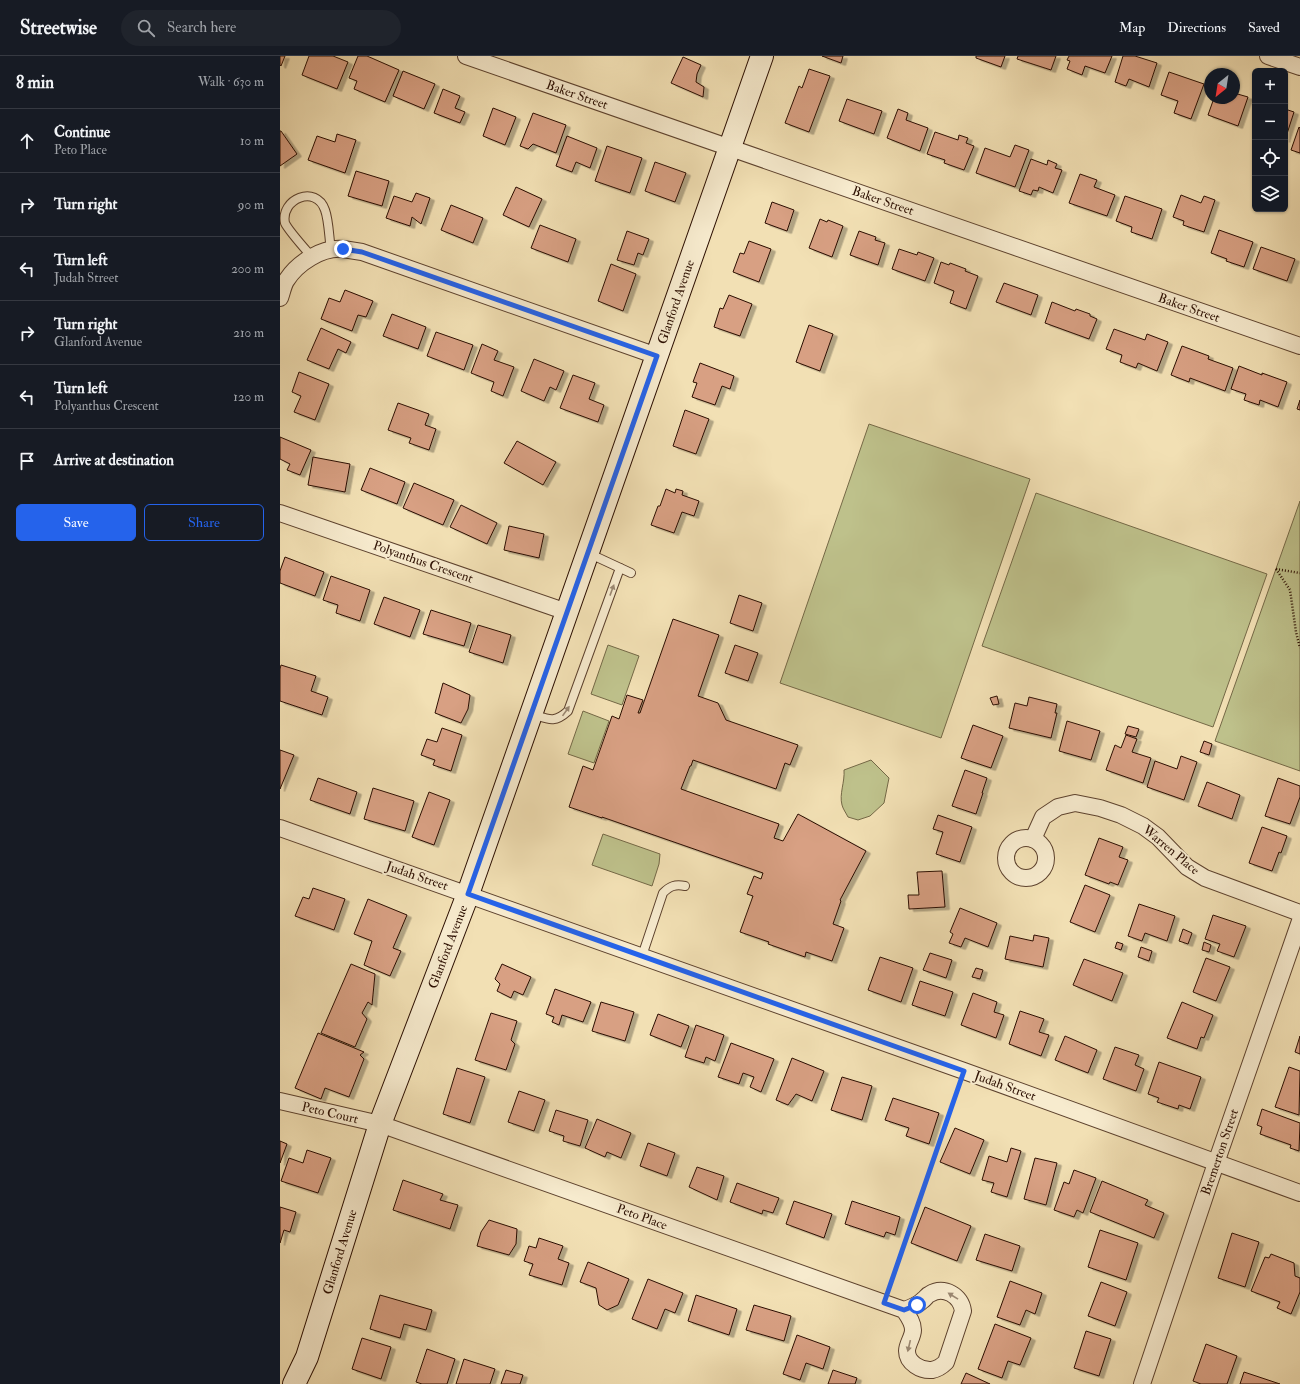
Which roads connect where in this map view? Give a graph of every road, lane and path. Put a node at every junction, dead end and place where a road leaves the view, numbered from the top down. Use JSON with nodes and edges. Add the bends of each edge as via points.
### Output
{"nodes":[{"id":1,"x":466,"y":56,"type":"edge"},
{"id":2,"x":762,"y":56,"type":"edge"},
{"id":3,"x":1268,"y":56,"type":"edge"},
{"id":4,"x":1300,"y":67,"type":"edge"},
{"id":5,"x":730,"y":148,"type":"junction"},
{"id":6,"x":331,"y":250,"type":"junction"},
{"id":7,"x":312,"y":257,"type":"junction"},
{"id":8,"x":280,"y":298,"type":"edge"},
{"id":9,"x":1300,"y":346,"type":"edge"},
{"id":10,"x":657,"y":356,"type":"junction"},
{"id":11,"x":280,"y":513,"type":"edge"},
{"id":12,"x":587,"y":553,"type":"junction"},
{"id":13,"x":620,"y":568,"type":"junction"},
{"id":14,"x":631,"y":573,"type":"dead end"},
{"id":15,"x":1300,"y":573,"type":"edge"},
{"id":16,"x":567,"y":612,"type":"junction"},
{"id":17,"x":1300,"y":648,"type":"edge"},
{"id":18,"x":532,"y":713,"type":"junction"},
{"id":19,"x":280,"y":828,"type":"edge"},
{"id":20,"x":1033,"y":839,"type":"dead end"},
{"id":21,"x":685,"y":886,"type":"dead end"},
{"id":22,"x":468,"y":894,"type":"junction"},
{"id":23,"x":1300,"y":913,"type":"edge"},
{"id":24,"x":1300,"y":921,"type":"edge"},
{"id":25,"x":642,"y":956,"type":"junction"},
{"id":26,"x":964,"y":1071,"type":"junction"},
{"id":27,"x":280,"y":1101,"type":"edge"},
{"id":28,"x":380,"y":1124,"type":"junction"},
{"id":29,"x":1216,"y":1163,"type":"junction"},
{"id":30,"x":1300,"y":1193,"type":"edge"},
{"id":31,"x":884,"y":1303,"type":"junction"},
{"id":32,"x":904,"y":1310,"type":"junction"},
{"id":33,"x":294,"y":1384,"type":"edge"},
{"id":34,"x":1142,"y":1384,"type":"edge"}],
"edges":[{"from":1,"to":5,"type":"street","name":"Baker Street"},
{"from":2,"to":5,"type":"main road","name":"Glanford Avenue"},
{"from":3,"to":4,"type":"street"},
{"from":5,"to":9,"type":"street","name":"Baker Street"},
{"from":5,"to":10,"type":"main road","name":"Glanford Avenue"},
{"from":6,"to":7,"type":"street"},
{"from":6,"to":7,"type":"lane","via":[[322,204],[315,198],[299,197],[292,201],[284,215],[286,224]]},
{"from":6,"to":10,"type":"street","via":[[362,252]]},
{"from":7,"to":8,"type":"street","via":[[294,270],[285,282]]},
{"from":10,"to":12,"type":"main road","name":"Glanford Avenue"},
{"from":11,"to":16,"type":"street","name":"Polyanthus Crescent"},
{"from":12,"to":13,"type":"lane"},
{"from":12,"to":16,"type":"main road","name":"Glanford Avenue"},
{"from":13,"to":14,"type":"lane"},
{"from":18,"to":13,"type":"lane","one_way":true,"via":[[549,720],[561,718],[568,711]]},
{"from":15,"to":17,"type":"path","via":[[1276,568],[1290,590]]},
{"from":16,"to":18,"type":"main road","name":"Glanford Avenue"},
{"from":18,"to":22,"type":"main road","name":"Glanford Avenue"},
{"from":19,"to":22,"type":"street","name":"Judah Street"},
{"from":20,"to":23,"type":"street","name":"Warren Place","via":[[1043,818],[1058,807],[1075,803],[1100,808],[1143,826],[1158,837],[1187,867],[1205,878]]},
{"from":21,"to":25,"type":"lane","via":[[676,885],[663,893]]},
{"from":22,"to":25,"type":"street","name":"Judah Street"},
{"from":22,"to":28,"type":"main road","name":"Glanford Avenue"},
{"from":24,"to":29,"type":"street","name":"Bremerton Street"},
{"from":25,"to":26,"type":"street","name":"Judah Street"},
{"from":26,"to":29,"type":"street","name":"Judah Street"},
{"from":26,"to":31,"type":"path"},
{"from":27,"to":28,"type":"street","name":"Peto Court"},
{"from":28,"to":31,"type":"street","name":"Peto Place"},
{"from":28,"to":33,"type":"main road","name":"Glanford Avenue","via":[[306,1357]]},
{"from":29,"to":30,"type":"street","name":"Judah Street"},
{"from":29,"to":34,"type":"street","name":"Bremerton Street"},
{"from":31,"to":32,"type":"street","name":"Peto Place"},
{"from":32,"to":32,"type":"street","one_way":true,"via":[[911,1321],[913,1331],[907,1350],[908,1358],[923,1370],[941,1367],[946,1362],[963,1311],[958,1297],[935,1291],[917,1305]]}]}
